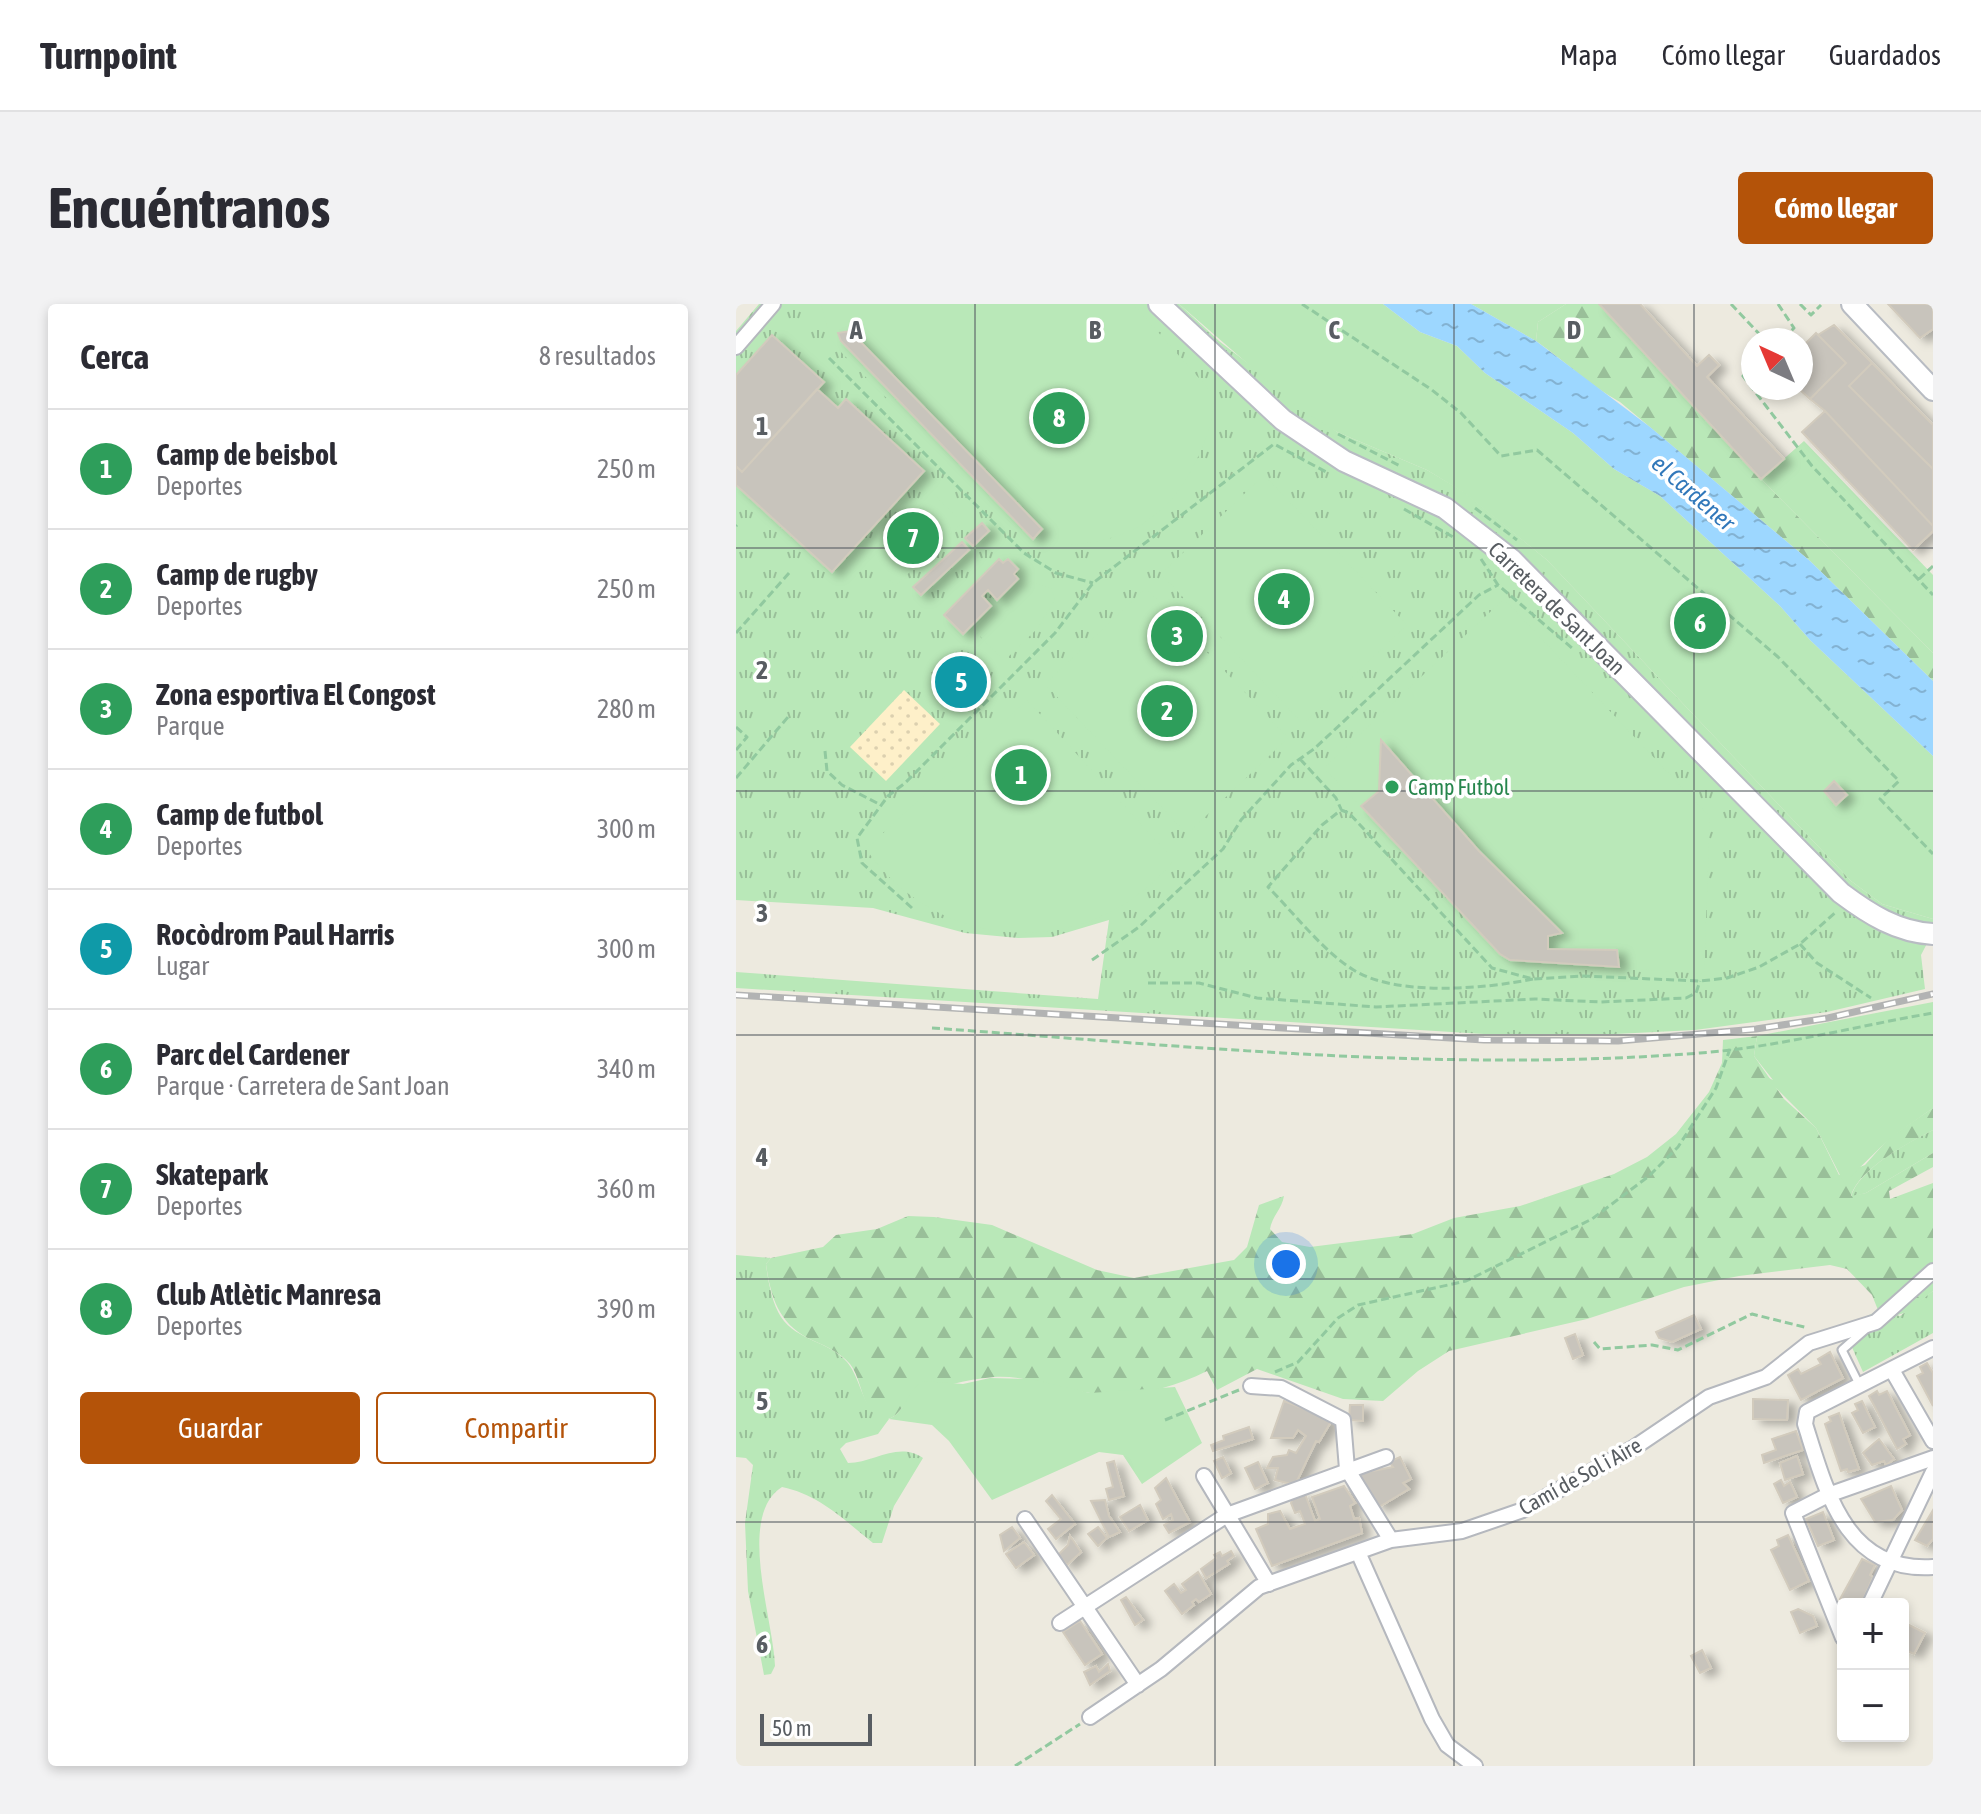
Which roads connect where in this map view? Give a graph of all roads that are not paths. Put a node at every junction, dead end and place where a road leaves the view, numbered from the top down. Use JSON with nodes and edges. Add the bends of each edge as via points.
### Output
{"nodes":[{"id":1,"x":773,"y":304,"type":"edge"},
{"id":2,"x":1159,"y":304,"type":"edge"},
{"id":3,"x":1852,"y":304,"type":"edge"},
{"id":4,"x":736,"y":347,"type":"edge"},
{"id":5,"x":1933,"y":390,"type":"edge"},
{"id":6,"x":1933,"y":934,"type":"edge"},
{"id":7,"x":1933,"y":1271,"type":"edge"},
{"id":8,"x":1870,"y":1324,"type":"junction"},
{"id":9,"x":1933,"y":1348,"type":"edge"},
{"id":10,"x":1892,"y":1370,"type":"junction"},
{"id":11,"x":1258,"y":1385,"type":"road end"},
{"id":12,"x":1860,"y":1386,"type":"junction"},
{"id":13,"x":1933,"y":1441,"type":"edge"},
{"id":14,"x":1386,"y":1457,"type":"dead end"},
{"id":15,"x":1933,"y":1458,"type":"edge"},
{"id":16,"x":1347,"y":1469,"type":"junction"},
{"id":17,"x":1933,"y":1472,"type":"edge"},
{"id":18,"x":1204,"y":1476,"type":"dead end"},
{"id":19,"x":1828,"y":1495,"type":"junction"},
{"id":20,"x":1227,"y":1515,"type":"junction"},
{"id":21,"x":1025,"y":1519,"type":"dead end"},
{"id":22,"x":1391,"y":1540,"type":"junction"},
{"id":23,"x":1358,"y":1552,"type":"junction"},
{"id":24,"x":1891,"y":1560,"type":"junction"},
{"id":25,"x":1933,"y":1567,"type":"edge"},
{"id":26,"x":1269,"y":1584,"type":"junction"},
{"id":27,"x":1873,"y":1598,"type":"edge"},
{"id":28,"x":1086,"y":1607,"type":"junction"},
{"id":29,"x":1060,"y":1623,"type":"dead end"},
{"id":30,"x":1837,"y":1623,"type":"edge"},
{"id":31,"x":1138,"y":1685,"type":"junction"},
{"id":32,"x":1090,"y":1717,"type":"road end"},
{"id":33,"x":1475,"y":1766,"type":"edge"}],
"edges":[{"from":1,"to":4,"type":"street"},
{"from":2,"to":6,"type":"street","name":"Carretera de Sant Joan","via":[[1283,420],[1344,461],[1445,508],[1512,560],[1841,893],[1881,919],[1913,933]]},
{"from":3,"to":5,"type":"street"},
{"from":7,"to":8,"type":"street","name":"Camí de Sol i Aire"},
{"from":8,"to":12,"type":"lane","via":[[1842,1350]]},
{"from":8,"to":22,"type":"street","name":"Camí de Sol i Aire","via":[[1809,1343],[1766,1377],[1709,1397],[1635,1447],[1523,1510],[1462,1531]]},
{"from":9,"to":10,"type":"street"},
{"from":10,"to":12,"type":"street"},
{"from":10,"to":13,"type":"street"},
{"from":11,"to":16,"type":"street","via":[[1281,1388],[1343,1420]]},
{"from":12,"to":19,"type":"street","via":[[1807,1412],[1805,1424]]},
{"from":14,"to":16,"type":"street"},
{"from":15,"to":19,"type":"street"},
{"from":16,"to":20,"type":"street"},
{"from":16,"to":22,"type":"street"},
{"from":17,"to":24,"type":"street"},
{"from":18,"to":20,"type":"street"},
{"from":19,"to":24,"type":"street","via":[[1840,1520],[1864,1547]]},
{"from":19,"to":30,"type":"street","via":[[1793,1513]]},
{"from":20,"to":26,"type":"street"},
{"from":20,"to":28,"type":"street"},
{"from":21,"to":28,"type":"street"},
{"from":22,"to":23,"type":"street","name":"Camí de Sol i Aire"},
{"from":23,"to":26,"type":"street","name":"Camí de Sol i Aire"},
{"from":23,"to":33,"type":"street","via":[[1432,1719],[1447,1745]]},
{"from":24,"to":25,"type":"street","via":[[1912,1568]]},
{"from":24,"to":27,"type":"street"},
{"from":26,"to":31,"type":"street","name":"Camí de Sol i Aire"},
{"from":28,"to":29,"type":"street"},
{"from":28,"to":31,"type":"street"},
{"from":31,"to":32,"type":"street","name":"Camí de Sol i Aire"}]}
